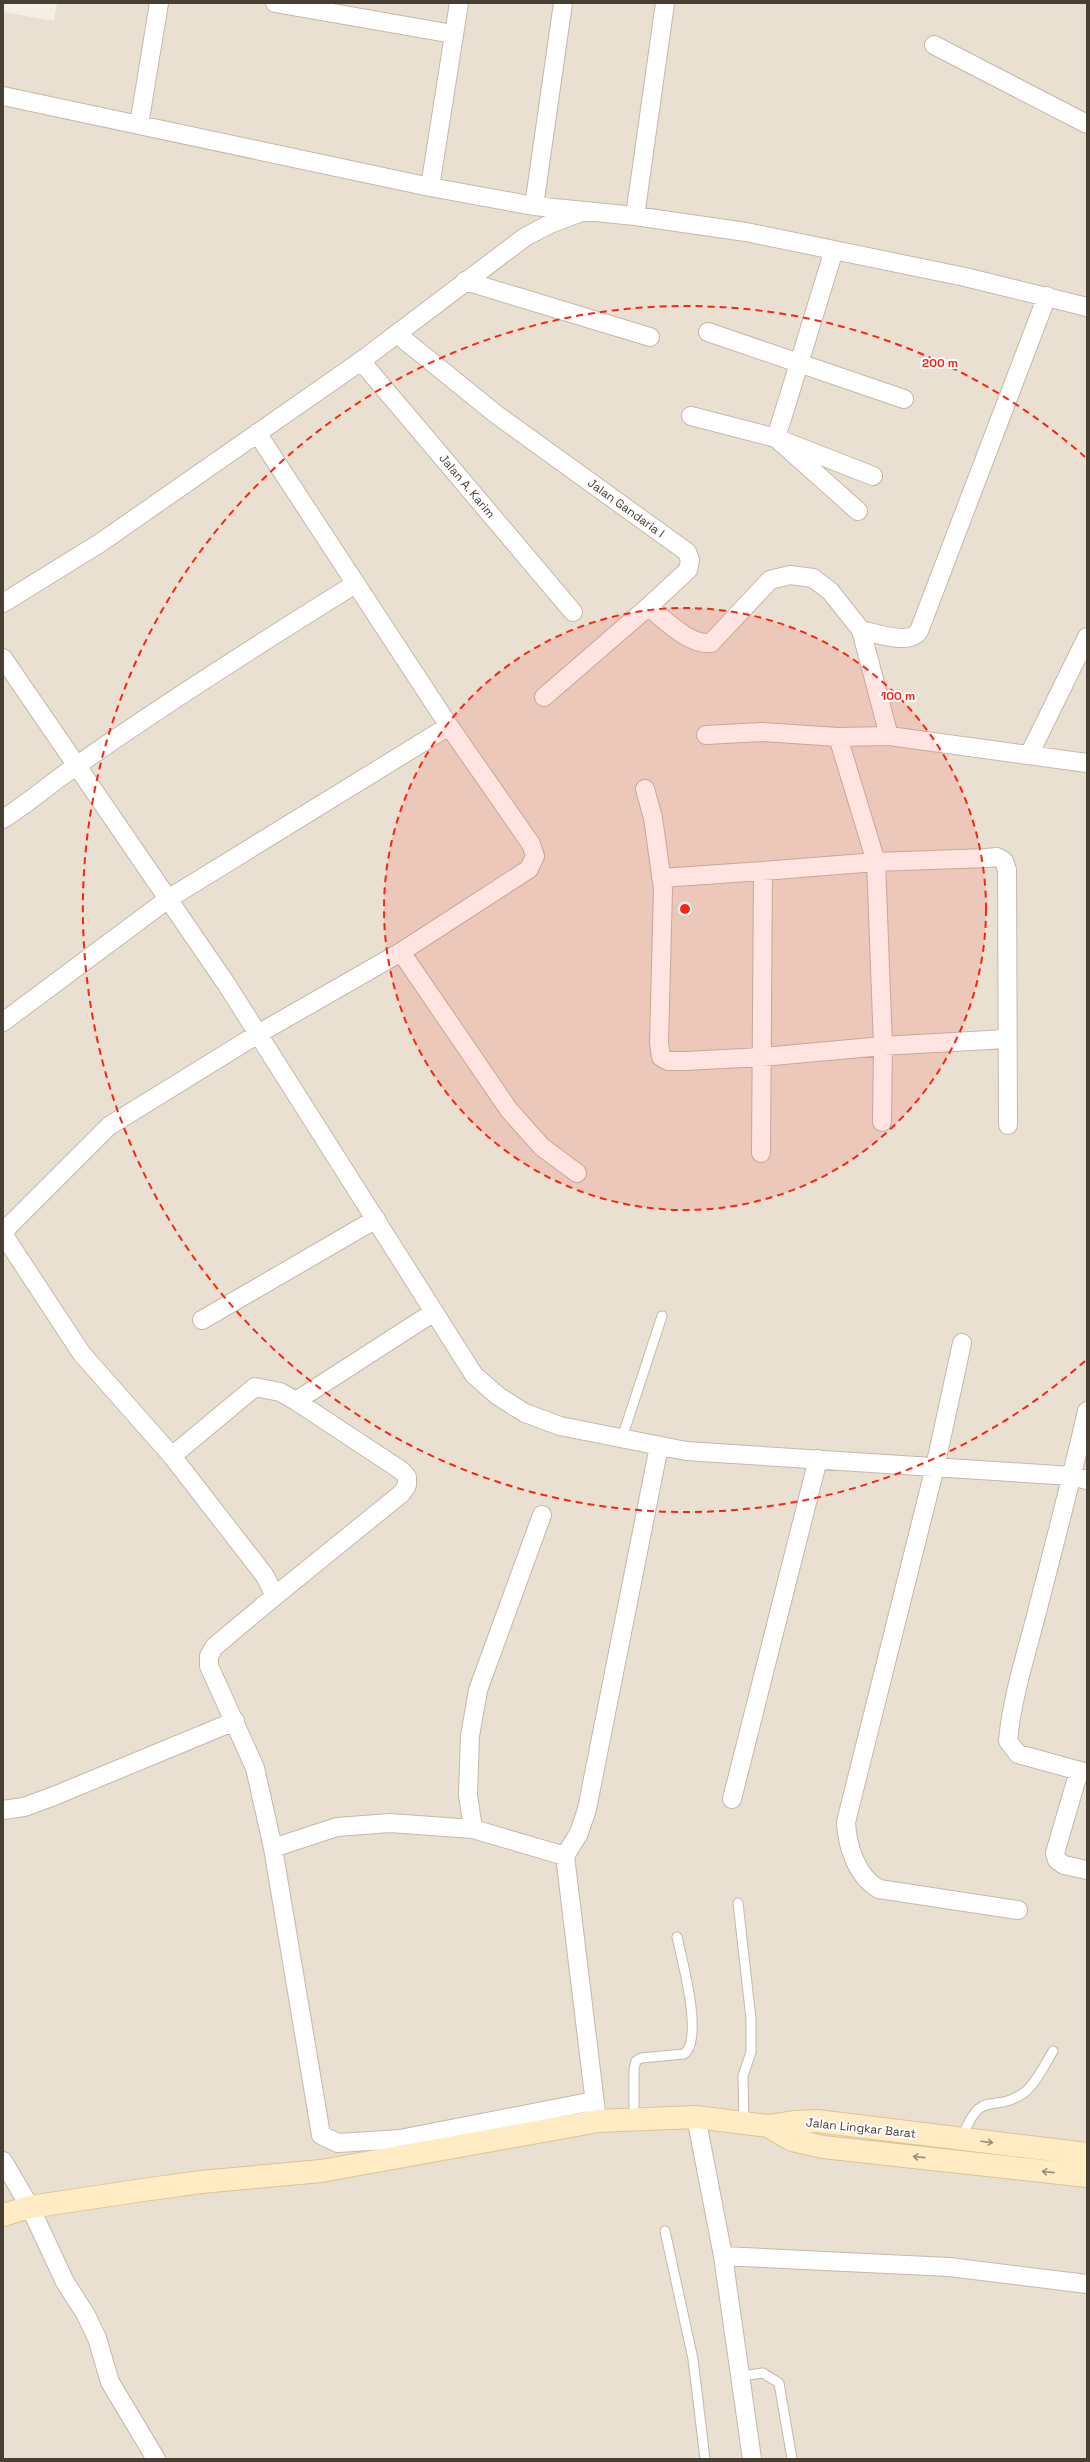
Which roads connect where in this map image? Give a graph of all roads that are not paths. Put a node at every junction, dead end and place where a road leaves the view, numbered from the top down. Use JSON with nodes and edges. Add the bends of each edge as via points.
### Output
{"nodes":[{"id":1,"x":159,"y":3,"type":"edge"},
{"id":2,"x":275,"y":3,"type":"edge"},
{"id":3,"x":459,"y":3,"type":"edge"},
{"id":4,"x":563,"y":3,"type":"edge"},
{"id":5,"x":665,"y":3,"type":"edge"},
{"id":6,"x":453,"y":34,"type":"junction"},
{"id":7,"x":934,"y":45,"type":"dead end"},
{"id":8,"x":3,"y":96,"type":"edge"},
{"id":9,"x":1087,"y":124,"type":"edge"},
{"id":10,"x":139,"y":125,"type":"junction"},
{"id":11,"x":430,"y":187,"type":"junction"},
{"id":12,"x":534,"y":206,"type":"junction"},
{"id":13,"x":582,"y":212,"type":"junction"},
{"id":14,"x":635,"y":216,"type":"junction"},
{"id":15,"x":834,"y":250,"type":"junction"},
{"id":16,"x":465,"y":281,"type":"junction"},
{"id":17,"x":1047,"y":296,"type":"junction"},
{"id":18,"x":1087,"y":307,"type":"edge"},
{"id":19,"x":708,"y":332,"type":"dead end"},
{"id":20,"x":397,"y":334,"type":"junction"},
{"id":21,"x":650,"y":337,"type":"dead end"},
{"id":22,"x":361,"y":360,"type":"junction"},
{"id":23,"x":800,"y":362,"type":"junction"},
{"id":24,"x":904,"y":399,"type":"dead end"},
{"id":25,"x":691,"y":416,"type":"dead end"},
{"id":26,"x":258,"y":433,"type":"junction"},
{"id":27,"x":776,"y":438,"type":"junction"},
{"id":28,"x":873,"y":476,"type":"dead end"},
{"id":29,"x":858,"y":510,"type":"dead end"},
{"id":30,"x":355,"y":584,"type":"junction"},
{"id":31,"x":3,"y":603,"type":"edge"},
{"id":32,"x":648,"y":607,"type":"junction"},
{"id":33,"x":573,"y":612,"type":"dead end"},
{"id":34,"x":861,"y":630,"type":"junction"},
{"id":35,"x":1087,"y":637,"type":"edge"},
{"id":36,"x":3,"y":658,"type":"edge"},
{"id":37,"x":544,"y":697,"type":"dead end"},
{"id":38,"x":449,"y":726,"type":"junction"},
{"id":39,"x":706,"y":735,"type":"dead end"},
{"id":40,"x":889,"y":736,"type":"junction"},
{"id":41,"x":838,"y":737,"type":"junction"},
{"id":42,"x":1029,"y":755,"type":"junction"},
{"id":43,"x":1087,"y":763,"type":"edge"},
{"id":44,"x":77,"y":764,"type":"junction"},
{"id":45,"x":645,"y":789,"type":"dead end"},
{"id":46,"x":3,"y":819,"type":"edge"},
{"id":47,"x":876,"y":862,"type":"junction"},
{"id":48,"x":763,"y":871,"type":"junction"},
{"id":49,"x":661,"y":878,"type":"junction"},
{"id":50,"x":168,"y":899,"type":"junction"},
{"id":51,"x":401,"y":952,"type":"junction"},
{"id":52,"x":3,"y":1022,"type":"edge"},
{"id":53,"x":258,"y":1034,"type":"junction"},
{"id":54,"x":1006,"y":1039,"type":"junction"},
{"id":55,"x":883,"y":1046,"type":"junction"},
{"id":56,"x":762,"y":1057,"type":"junction"},
{"id":57,"x":882,"y":1122,"type":"dead end"},
{"id":58,"x":1008,"y":1126,"type":"dead end"},
{"id":59,"x":761,"y":1153,"type":"dead end"},
{"id":60,"x":577,"y":1173,"type":"dead end"},
{"id":61,"x":376,"y":1219,"type":"junction"},
{"id":62,"x":3,"y":1233,"type":"edge"},
{"id":63,"x":434,"y":1312,"type":"junction"},
{"id":64,"x":662,"y":1316,"type":"dead end"},
{"id":65,"x":202,"y":1320,"type":"dead end"},
{"id":66,"x":962,"y":1343,"type":"dead end"},
{"id":67,"x":296,"y":1401,"type":"junction"},
{"id":68,"x":1087,"y":1411,"type":"edge"},
{"id":69,"x":622,"y":1438,"type":"junction"},
{"id":70,"x":659,"y":1446,"type":"junction"},
{"id":71,"x":172,"y":1456,"type":"junction"},
{"id":72,"x":818,"y":1459,"type":"junction"},
{"id":73,"x":935,"y":1467,"type":"junction"},
{"id":74,"x":1080,"y":1478,"type":"edge"},
{"id":75,"x":542,"y":1515,"type":"dead end"},
{"id":76,"x":275,"y":1596,"type":"junction"},
{"id":77,"x":235,"y":1721,"type":"junction"},
{"id":78,"x":1083,"y":1772,"type":"edge"},
{"id":79,"x":732,"y":1799,"type":"dead end"},
{"id":80,"x":3,"y":1810,"type":"edge"},
{"id":81,"x":473,"y":1829,"type":"junction"},
{"id":82,"x":273,"y":1848,"type":"junction"},
{"id":83,"x":565,"y":1856,"type":"junction"},
{"id":84,"x":1087,"y":1870,"type":"edge"},
{"id":85,"x":738,"y":1903,"type":"dead end"},
{"id":86,"x":1018,"y":1910,"type":"dead end"},
{"id":87,"x":677,"y":1937,"type":"dead end"},
{"id":88,"x":1053,"y":2051,"type":"dead end"},
{"id":89,"x":596,"y":2111,"type":"junction"},
{"id":90,"x":696,"y":2117,"type":"junction"},
{"id":91,"x":634,"y":2120,"type":"junction"},
{"id":92,"x":744,"y":2123,"type":"junction"},
{"id":93,"x":768,"y":2126,"type":"junction"},
{"id":94,"x":962,"y":2139,"type":"junction"},
{"id":95,"x":1087,"y":2154,"type":"edge"},
{"id":96,"x":3,"y":2161,"type":"edge"},
{"id":97,"x":1087,"y":2176,"type":"edge"},
{"id":98,"x":30,"y":2207,"type":"junction"},
{"id":99,"x":3,"y":2215,"type":"edge"},
{"id":100,"x":665,"y":2231,"type":"dead end"},
{"id":101,"x":723,"y":2256,"type":"junction"},
{"id":102,"x":1087,"y":2284,"type":"edge"},
{"id":103,"x":741,"y":2376,"type":"junction"},
{"id":104,"x":156,"y":2459,"type":"edge"},
{"id":105,"x":705,"y":2459,"type":"edge"},
{"id":106,"x":752,"y":2459,"type":"edge"},
{"id":107,"x":792,"y":2459,"type":"edge"}],
"edges":[{"from":1,"to":10,"type":"street"},
{"from":2,"to":6,"type":"street"},
{"from":3,"to":6,"type":"street"},
{"from":4,"to":12,"type":"street"},
{"from":5,"to":14,"type":"street"},
{"from":6,"to":11,"type":"street"},
{"from":7,"to":9,"type":"street"},
{"from":8,"to":10,"type":"street"},
{"from":10,"to":11,"type":"street"},
{"from":11,"to":12,"type":"street"},
{"from":12,"to":13,"type":"street"},
{"from":13,"to":14,"type":"street"},
{"from":13,"to":16,"type":"street","via":[[550,224],[526,237]]},
{"from":14,"to":15,"type":"street","via":[[746,232]]},
{"from":15,"to":17,"type":"street"},
{"from":15,"to":23,"type":"street"},
{"from":16,"to":20,"type":"street"},
{"from":16,"to":21,"type":"street"},
{"from":17,"to":18,"type":"street"},
{"from":17,"to":34,"type":"street","via":[[919,632],[915,636],[905,638]]},
{"from":19,"to":23,"type":"street"},
{"from":20,"to":22,"type":"street"},
{"from":20,"to":32,"type":"street","name":"Jalan Gandaria I","via":[[497,415],[687,552],[690,560],[688,570]]},
{"from":22,"to":26,"type":"street"},
{"from":22,"to":33,"type":"street","name":"Jalan A. Karim"},
{"from":23,"to":24,"type":"street"},
{"from":23,"to":27,"type":"street"},
{"from":25,"to":27,"type":"street"},
{"from":26,"to":30,"type":"street"},
{"from":26,"to":31,"type":"street","via":[[100,543]]},
{"from":27,"to":28,"type":"street"},
{"from":27,"to":29,"type":"street"},
{"from":30,"to":38,"type":"street"},
{"from":30,"to":44,"type":"street","via":[[246,652]]},
{"from":32,"to":34,"type":"street","via":[[693,640],[702,644],[711,643],[770,580],[779,576],[803,575],[823,584]]},
{"from":32,"to":37,"type":"street","name":"Jalan Gandaria I"},
{"from":34,"to":40,"type":"street"},
{"from":35,"to":42,"type":"street"},
{"from":36,"to":44,"type":"street"},
{"from":38,"to":50,"type":"street"},
{"from":38,"to":51,"type":"street","via":[[531,844],[535,856],[529,869]]},
{"from":39,"to":41,"type":"street","via":[[762,732]]},
{"from":40,"to":41,"type":"street"},
{"from":40,"to":42,"type":"street"},
{"from":41,"to":47,"type":"street"},
{"from":42,"to":43,"type":"street"},
{"from":44,"to":46,"type":"street","via":[[24,806]]},
{"from":44,"to":50,"type":"street"},
{"from":45,"to":49,"type":"street","via":[[653,818]]},
{"from":47,"to":48,"type":"street"},
{"from":47,"to":54,"type":"street","via":[[992,858],[1004,861],[1008,870]]},
{"from":47,"to":55,"type":"street"},
{"from":48,"to":49,"type":"street"},
{"from":48,"to":56,"type":"street"},
{"from":49,"to":56,"type":"street","via":[[661,1057],[668,1060],[685,1060]]},
{"from":50,"to":52,"type":"street"},
{"from":50,"to":53,"type":"street"},
{"from":51,"to":53,"type":"street"},
{"from":51,"to":60,"type":"street","via":[[509,1110],[542,1147]]},
{"from":53,"to":61,"type":"street"},
{"from":53,"to":62,"type":"street","via":[[109,1126]]},
{"from":54,"to":55,"type":"street"},
{"from":54,"to":58,"type":"street"},
{"from":55,"to":56,"type":"street"},
{"from":55,"to":57,"type":"street"},
{"from":56,"to":59,"type":"street"},
{"from":61,"to":63,"type":"street"},
{"from":61,"to":65,"type":"street"},
{"from":62,"to":71,"type":"street","via":[[82,1354]]},
{"from":63,"to":67,"type":"street"},
{"from":63,"to":69,"type":"street","via":[[474,1375],[498,1396],[525,1413],[560,1426]]},
{"from":64,"to":69,"type":"lane"},
{"from":66,"to":73,"type":"street"},
{"from":67,"to":71,"type":"street","via":[[280,1392],[255,1387]]},
{"from":67,"to":76,"type":"street","via":[[402,1471],[407,1477],[407,1485],[402,1493]]},
{"from":68,"to":74,"type":"street"},
{"from":69,"to":70,"type":"street"},
{"from":70,"to":72,"type":"street","via":[[686,1451]]},
{"from":70,"to":83,"type":"street","via":[[587,1809],[578,1833]]},
{"from":71,"to":76,"type":"street","via":[[265,1576]]},
{"from":72,"to":73,"type":"street"},
{"from":72,"to":79,"type":"street"},
{"from":73,"to":74,"type":"street"},
{"from":73,"to":86,"type":"street","via":[[846,1822],[847,1839],[861,1871],[871,1884],[879,1889]]},
{"from":74,"to":78,"type":"street","via":[[1024,1660],[1008,1741],[1018,1754]]},
{"from":75,"to":81,"type":"street","via":[[478,1690],[470,1736],[468,1788]]},
{"from":76,"to":77,"type":"street","via":[[214,1647],[209,1656],[209,1666]]},
{"from":77,"to":80,"type":"street","via":[[54,1796]]},
{"from":77,"to":82,"type":"street","via":[[255,1768]]},
{"from":78,"to":84,"type":"street","via":[[1055,1853],[1057,1860],[1064,1865]]},
{"from":81,"to":82,"type":"street","via":[[390,1823],[337,1827]]},
{"from":81,"to":83,"type":"street"},
{"from":82,"to":89,"type":"street","via":[[321,2135],[338,2143],[400,2139]]},
{"from":83,"to":89,"type":"street"},
{"from":85,"to":92,"type":"lane","via":[[751,2019],[751,2052],[744,2076]]},
{"from":87,"to":91,"type":"lane","via":[[693,2022],[691,2042],[684,2054],[641,2058],[636,2061]]},
{"from":88,"to":94,"type":"lane","via":[[1024,2092],[1008,2100],[984,2104],[977,2109],[970,2118]]},
{"from":89,"to":91,"type":"street"},
{"from":89,"to":98,"type":"street","via":[[321,2171],[201,2182]]},
{"from":90,"to":91,"type":"street"},
{"from":90,"to":92,"type":"street"},
{"from":90,"to":101,"type":"street"},
{"from":92,"to":93,"type":"street"},
{"from":93,"to":94,"type":"street","name":"Jalan Lingkar Barat","via":[[817,2121]]},
{"from":97,"to":93,"type":"street","name":"Jalan Lingkar Barat","one_way":true,"via":[[823,2148],[792,2140]]},
{"from":94,"to":95,"type":"street","name":"Jalan Lingkar Barat","one_way":true},
{"from":96,"to":98,"type":"street"},
{"from":98,"to":99,"type":"street"},
{"from":98,"to":104,"type":"street","via":[[65,2282],[86,2314],[97,2338],[110,2382]]},
{"from":100,"to":105,"type":"lane","via":[[693,2359]]},
{"from":101,"to":102,"type":"street","via":[[948,2267]]},
{"from":101,"to":103,"type":"street"},
{"from":103,"to":106,"type":"street"},
{"from":103,"to":107,"type":"lane","via":[[763,2373],[779,2383]]}]}
